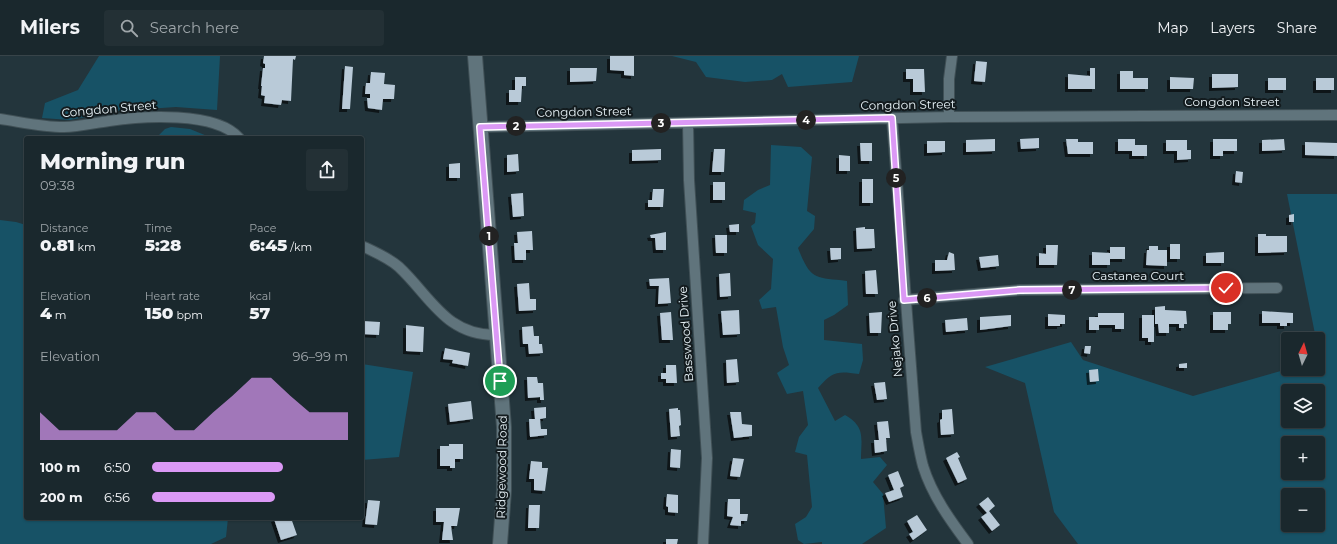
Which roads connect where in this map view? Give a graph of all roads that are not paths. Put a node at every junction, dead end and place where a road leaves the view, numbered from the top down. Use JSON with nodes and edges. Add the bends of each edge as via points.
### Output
{"nodes":[{"id":1,"x":475,"y":56,"type":"edge"},
{"id":2,"x":952,"y":56,"type":"edge"},
{"id":3,"x":1337,"y":115,"type":"edge"},
{"id":4,"x":949,"y":117,"type":"junction"},
{"id":5,"x":892,"y":118,"type":"junction"},
{"id":6,"x":0,"y":119,"type":"edge"},
{"id":7,"x":688,"y":123,"type":"junction"},
{"id":8,"x":480,"y":127,"type":"junction"},
{"id":9,"x":237,"y":136,"type":"edge"},
{"id":10,"x":364,"y":247,"type":"edge"},
{"id":11,"x":1277,"y":288,"type":"dead end"},
{"id":12,"x":904,"y":300,"type":"junction"},
{"id":13,"x":496,"y":335,"type":"junction"},
{"id":14,"x":500,"y":544,"type":"edge"},
{"id":15,"x":703,"y":544,"type":"edge"},
{"id":16,"x":968,"y":544,"type":"edge"}],
"edges":[{"from":1,"to":8,"type":"main road","name":"Ridgewood Road"},
{"from":2,"to":4,"type":"street"},
{"from":3,"to":4,"type":"street","name":"Congdon Street"},
{"from":4,"to":5,"type":"street","name":"Congdon Street"},
{"from":5,"to":7,"type":"street","name":"Congdon Street"},
{"from":5,"to":12,"type":"street","name":"Nejako Drive"},
{"from":6,"to":9,"type":"street","name":"Congdon Street","via":[[65,127],[132,118],[175,118],[219,126]]},
{"from":7,"to":8,"type":"street","name":"Congdon Street"},
{"from":7,"to":15,"type":"street","name":"Basswood Drive","via":[[707,458]]},
{"from":8,"to":13,"type":"main road","name":"Ridgewood Road"},
{"from":10,"to":13,"type":"street","via":[[398,266],[449,320],[473,333]]},
{"from":11,"to":12,"type":"street","name":"Castanea Court","via":[[1020,290]]},
{"from":12,"to":16,"type":"street","name":"Nejako Drive","via":[[916,432],[923,466],[934,493]]},
{"from":13,"to":14,"type":"main road","name":"Ridgewood Road","via":[[504,427],[504,491]]}]}
